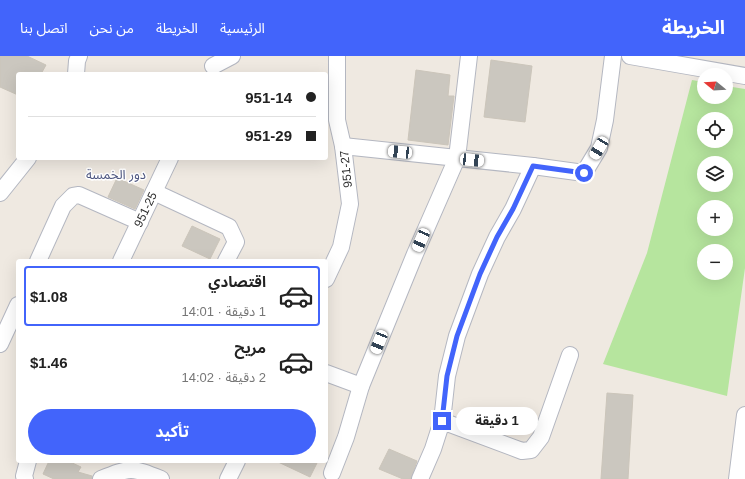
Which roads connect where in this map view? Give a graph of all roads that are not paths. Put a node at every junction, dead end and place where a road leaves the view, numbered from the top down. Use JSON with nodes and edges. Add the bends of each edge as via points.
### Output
{"nodes":[{"id":1,"x":79,"y":56,"type":"edge"},
{"id":2,"x":232,"y":56,"type":"edge"},
{"id":3,"x":336,"y":56,"type":"edge"},
{"id":4,"x":469,"y":56,"type":"edge"},
{"id":5,"x":613,"y":56,"type":"edge"},
{"id":6,"x":630,"y":56,"type":"edge"},
{"id":7,"x":210,"y":65,"type":"edge"},
{"id":8,"x":76,"y":72,"type":"edge"},
{"id":9,"x":745,"y":76,"type":"edge"},
{"id":10,"x":343,"y":146,"type":"junction"},
{"id":11,"x":458,"y":158,"type":"junction"},
{"id":12,"x":26,"y":160,"type":"edge"},
{"id":13,"x":169,"y":160,"type":"edge"},
{"id":14,"x":533,"y":166,"type":"junction"},
{"id":15,"x":2,"y":186,"type":"edge"},
{"id":16,"x":154,"y":192,"type":"junction"},
{"id":17,"x":140,"y":222,"type":"junction"},
{"id":18,"x":39,"y":259,"type":"edge"},
{"id":19,"x":123,"y":259,"type":"edge"},
{"id":20,"x":227,"y":259,"type":"edge"},
{"id":21,"x":328,"y":275,"type":"edge"},
{"id":22,"x":16,"y":308,"type":"edge"},
{"id":23,"x":0,"y":344,"type":"edge"},
{"id":24,"x":570,"y":355,"type":"dead end"},
{"id":25,"x":328,"y":374,"type":"edge"},
{"id":26,"x":361,"y":386,"type":"junction"},
{"id":27,"x":745,"y":414,"type":"edge"},
{"id":28,"x":442,"y":421,"type":"junction"},
{"id":29,"x":27,"y":463,"type":"edge"},
{"id":30,"x":236,"y":463,"type":"edge"},
{"id":31,"x":137,"y":465,"type":"edge"},
{"id":32,"x":332,"y":473,"type":"dead end"},
{"id":33,"x":25,"y":479,"type":"edge"},
{"id":34,"x":101,"y":479,"type":"edge"},
{"id":35,"x":161,"y":479,"type":"edge"},
{"id":36,"x":228,"y":479,"type":"edge"},
{"id":37,"x":420,"y":479,"type":"edge"},
{"id":38,"x":737,"y":479,"type":"edge"}],
"edges":[{"from":1,"to":8,"type":"street","via":[[76,61]]},
{"from":2,"to":7,"type":"street"},
{"from":3,"to":10,"type":"street","name":"951-27","via":[[338,120]]},
{"from":4,"to":11,"type":"street"},
{"from":5,"to":14,"type":"street","via":[[599,148],[584,173]]},
{"from":6,"to":9,"type":"street"},
{"from":10,"to":11,"type":"street"},
{"from":10,"to":21,"type":"street","name":"951-27","via":[[350,204],[341,247]]},
{"from":11,"to":14,"type":"street"},
{"from":11,"to":26,"type":"street"},
{"from":12,"to":15,"type":"street"},
{"from":13,"to":16,"type":"street","name":"951-25"},
{"from":14,"to":28,"type":"street","via":[[480,274],[457,336],[447,376]]},
{"from":16,"to":17,"type":"street","name":"951-25"},
{"from":16,"to":20,"type":"street","via":[[229,227],[236,242]]},
{"from":17,"to":18,"type":"street","via":[[79,195],[73,196],[63,206]]},
{"from":17,"to":19,"type":"street","name":"951-25"},
{"from":22,"to":23,"type":"street"},
{"from":24,"to":28,"type":"street","via":[[541,437],[531,450],[522,451]]},
{"from":25,"to":26,"type":"street"},
{"from":26,"to":32,"type":"street"},
{"from":27,"to":38,"type":"street"},
{"from":28,"to":37,"type":"street","via":[[434,449]]},
{"from":29,"to":33,"type":"street"},
{"from":30,"to":36,"type":"street"},
{"from":31,"to":34,"type":"street"},
{"from":31,"to":35,"type":"street","via":[[139,470]]}]}
